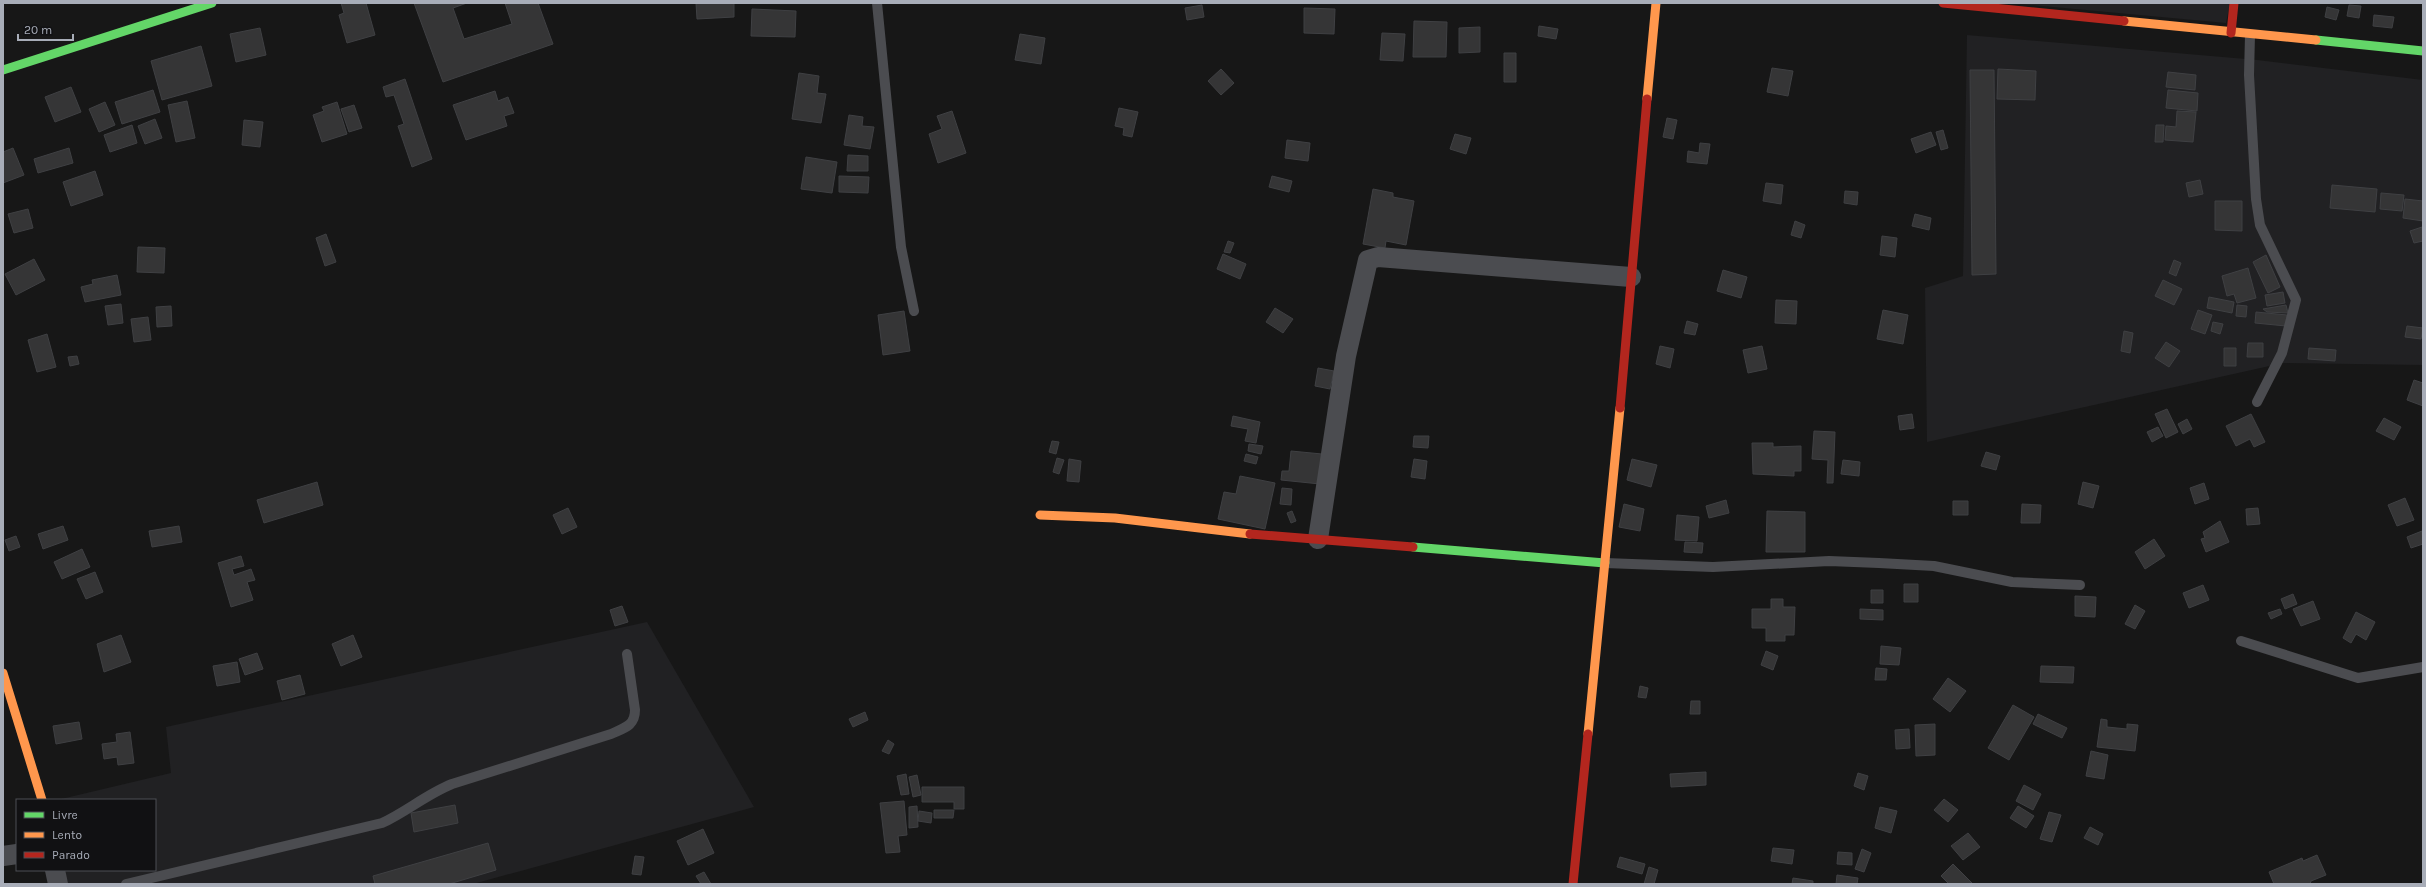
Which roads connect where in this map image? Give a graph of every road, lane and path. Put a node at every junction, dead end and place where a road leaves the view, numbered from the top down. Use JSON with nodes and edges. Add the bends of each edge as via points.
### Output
{"nodes":[{"id":1,"x":212,"y":3,"type":"edge"},
{"id":2,"x":877,"y":3,"type":"edge"},
{"id":3,"x":1656,"y":3,"type":"edge"},
{"id":4,"x":1943,"y":3,"type":"edge"},
{"id":5,"x":2234,"y":3,"type":"edge"},
{"id":6,"x":2231,"y":34,"type":"junction"},
{"id":7,"x":2250,"y":35,"type":"junction"},
{"id":8,"x":2423,"y":51,"type":"edge"},
{"id":9,"x":3,"y":70,"type":"edge"},
{"id":10,"x":1631,"y":277,"type":"junction"},
{"id":11,"x":914,"y":311,"type":"dead end"},
{"id":12,"x":2257,"y":402,"type":"dead end"},
{"id":13,"x":1040,"y":515,"type":"dead end"},
{"id":14,"x":1318,"y":539,"type":"junction"},
{"id":15,"x":1605,"y":563,"type":"junction"},
{"id":16,"x":2080,"y":585,"type":"dead end"},
{"id":17,"x":2241,"y":641,"type":"dead end"},
{"id":18,"x":627,"y":654,"type":"dead end"},
{"id":19,"x":2423,"y":667,"type":"edge"},
{"id":20,"x":3,"y":673,"type":"edge"},
{"id":21,"x":42,"y":799,"type":"edge"},
{"id":22,"x":16,"y":854,"type":"edge"},
{"id":23,"x":3,"y":856,"type":"edge"},
{"id":24,"x":55,"y":871,"type":"edge"},
{"id":25,"x":58,"y":884,"type":"edge"},
{"id":26,"x":126,"y":884,"type":"edge"},
{"id":27,"x":1573,"y":884,"type":"edge"}],
"edges":[{"from":1,"to":9,"type":"street"},
{"from":2,"to":11,"type":"lane","via":[[901,247]]},
{"from":3,"to":10,"type":"street"},
{"from":4,"to":6,"type":"street"},
{"from":5,"to":6,"type":"street"},
{"from":6,"to":7,"type":"street"},
{"from":7,"to":8,"type":"street"},
{"from":7,"to":12,"type":"lane","via":[[2249,75],[2256,199],[2260,225],[2296,300],[2282,353]]},
{"from":10,"to":14,"type":"street","via":[[1378,257],[1368,260],[1346,356]]},
{"from":10,"to":15,"type":"street"},
{"from":13,"to":14,"type":"street","via":[[1115,518],[1238,533]]},
{"from":14,"to":15,"type":"street"},
{"from":15,"to":16,"type":"lane","via":[[1713,567],[1829,561],[1880,563],[1934,566],[2012,582]]},
{"from":15,"to":27,"type":"street"},
{"from":17,"to":19,"type":"lane","via":[[2358,678]]},
{"from":18,"to":26,"type":"lane","via":[[635,719],[630,725],[611,734],[452,784],[437,790],[382,823]]},
{"from":20,"to":21,"type":"street"},
{"from":22,"to":23,"type":"street"},
{"from":24,"to":25,"type":"street"}]}
